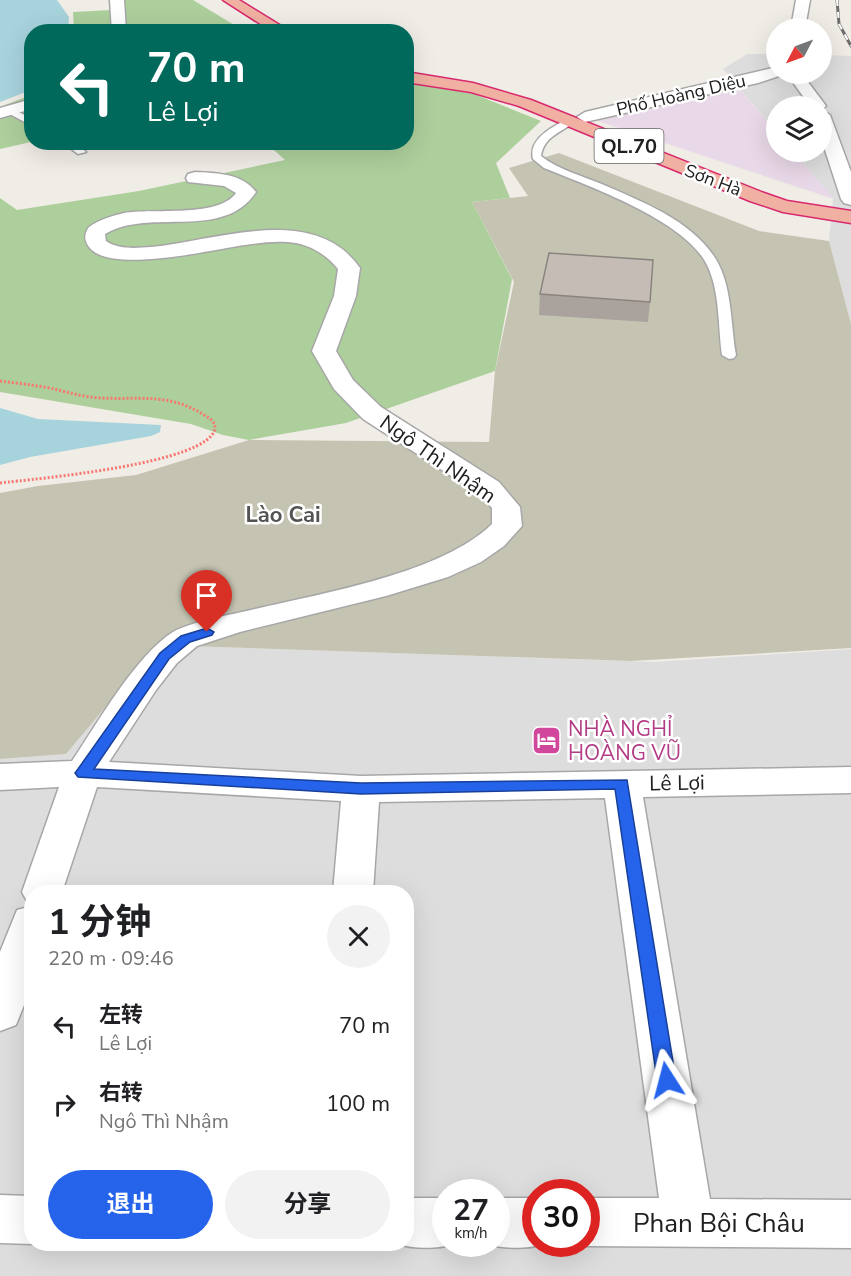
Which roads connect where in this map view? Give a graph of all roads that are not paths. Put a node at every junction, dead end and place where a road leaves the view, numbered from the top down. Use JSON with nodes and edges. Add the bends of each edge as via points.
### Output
{"nodes":[{"id":1,"x":117,"y":0,"type":"edge"},
{"id":2,"x":803,"y":0,"type":"edge"},
{"id":3,"x":225,"y":5,"type":"edge"},
{"id":4,"x":800,"y":18,"type":"edge"},
{"id":5,"x":119,"y":24,"type":"edge"},
{"id":6,"x":246,"y":24,"type":"edge"},
{"id":7,"x":267,"y":24,"type":"edge"},
{"id":8,"x":414,"y":69,"type":"edge"},
{"id":9,"x":766,"y":75,"type":"edge"},
{"id":10,"x":414,"y":78,"type":"edge"},
{"id":11,"x":24,"y":106,"type":"edge"},
{"id":12,"x":5,"y":112,"type":"edge"},
{"id":13,"x":577,"y":119,"type":"junction"},
{"id":14,"x":24,"y":120,"type":"edge"},
{"id":15,"x":832,"y":144,"type":"edge"},
{"id":16,"x":78,"y":150,"type":"edge"},
{"id":17,"x":81,"y":152,"type":"dead end"},
{"id":18,"x":195,"y":178,"type":"dead end"},
{"id":19,"x":851,"y":199,"type":"edge"},
{"id":20,"x":851,"y":207,"type":"edge"},
{"id":21,"x":851,"y":217,"type":"edge"},
{"id":22,"x":729,"y":355,"type":"dead end"},
{"id":23,"x":83,"y":773,"type":"junction"},
{"id":24,"x":0,"y":777,"type":"edge"},
{"id":25,"x":851,"y":780,"type":"edge"},
{"id":26,"x":622,"y":784,"type":"junction"},
{"id":27,"x":361,"y":789,"type":"junction"},
{"id":28,"x":44,"y":885,"type":"edge"},
{"id":29,"x":354,"y":885,"type":"edge"},
{"id":30,"x":24,"y":944,"type":"edge"},
{"id":31,"x":0,"y":1012,"type":"edge"},
{"id":32,"x":0,"y":1220,"type":"edge"},
{"id":33,"x":24,"y":1220,"type":"edge"},
{"id":34,"x":414,"y":1222,"type":"edge"},
{"id":35,"x":432,"y":1222,"type":"edge"},
{"id":36,"x":600,"y":1222,"type":"edge"},
{"id":37,"x":688,"y":1222,"type":"junction"},
{"id":38,"x":851,"y":1224,"type":"edge"}],
"edges":[{"from":1,"to":5,"type":"street"},
{"from":2,"to":4,"type":"street"},
{"from":3,"to":6,"type":"highway"},
{"from":3,"to":7,"type":"highway"},
{"from":8,"to":13,"type":"highway","name":"Sơn Hà","number":"QL.70","via":[[531,94]]},
{"from":9,"to":13,"type":"street","name":"Phố Hoàng Diệu"},
{"from":10,"to":13,"type":"highway","name":"Sơn Hà","number":"QL.70","via":[[498,95]]},
{"from":11,"to":12,"type":"street"},
{"from":12,"to":14,"type":"lane"},
{"from":13,"to":20,"type":"highway","name":"Sơn Hà","number":"QL.70","via":[[752,183],[812,201]]},
{"from":13,"to":21,"type":"highway","name":"Sơn Hà","number":"QL.70","via":[[720,184],[783,206]]},
{"from":13,"to":22,"type":"lane","via":[[554,129],[542,141],[536,157],[657,215],[700,247],[713,264]]},
{"from":15,"to":19,"type":"street"},
{"from":16,"to":17,"type":"lane"},
{"from":18,"to":23,"type":"street","name":"Ngô Thì Nhậm","via":[[232,183],[246,192],[233,207],[222,211],[129,219],[105,225],[96,231],[97,243],[114,252],[149,253],[270,236],[306,239],[333,250],[349,268],[345,296],[324,351],[343,384],[372,413],[489,488],[506,507],[507,526],[470,556],[437,570],[185,639],[144,682]]},
{"from":23,"to":24,"type":"street","name":"Lê Lợi"},
{"from":23,"to":27,"type":"street","name":"Lê Lợi"},
{"from":23,"to":28,"type":"street","name":"Ngô Thì Nhậm"},
{"from":25,"to":26,"type":"street","name":"Lê Lợi"},
{"from":26,"to":27,"type":"street","name":"Lê Lợi"},
{"from":26,"to":37,"type":"street"},
{"from":27,"to":29,"type":"street"},
{"from":30,"to":31,"type":"street"},
{"from":32,"to":33,"type":"street"},
{"from":34,"to":35,"type":"street"},
{"from":36,"to":37,"type":"street","name":"Phan Bội Châu"},
{"from":37,"to":38,"type":"street","name":"Phan Bội Châu"}]}
